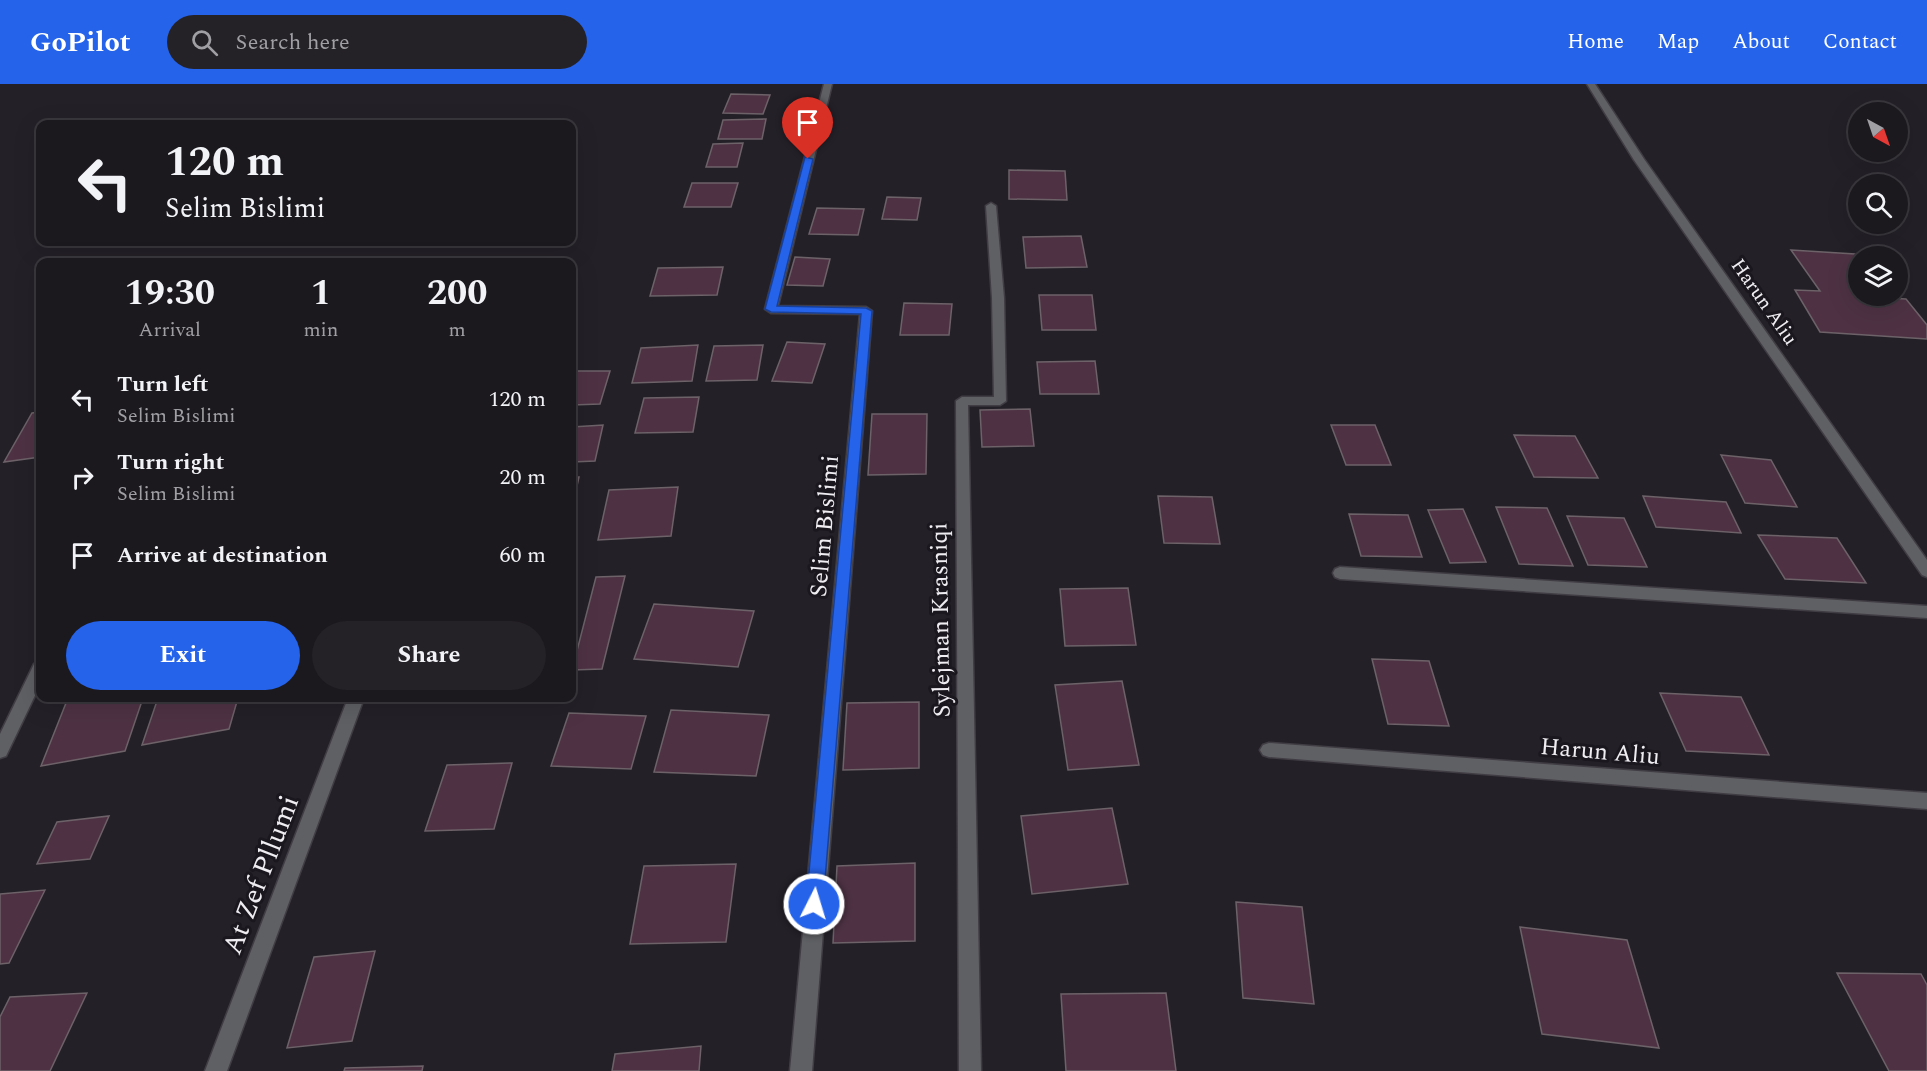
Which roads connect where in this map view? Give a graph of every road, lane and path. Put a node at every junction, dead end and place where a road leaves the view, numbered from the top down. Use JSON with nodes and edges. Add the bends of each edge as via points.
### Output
{"nodes":[{"id":1,"x":828,"y":84,"type":"edge"},
{"id":2,"x":1591,"y":84,"type":"edge"},
{"id":3,"x":991,"y":206,"type":"dead end"},
{"id":4,"x":1927,"y":571,"type":"edge"},
{"id":5,"x":1340,"y":573,"type":"dead end"},
{"id":6,"x":1927,"y":612,"type":"edge"},
{"id":7,"x":36,"y":677,"type":"edge"},
{"id":8,"x":354,"y":702,"type":"edge"},
{"id":9,"x":1269,"y":750,"type":"dead end"},
{"id":10,"x":0,"y":751,"type":"edge"},
{"id":11,"x":1927,"y":801,"type":"edge"},
{"id":12,"x":216,"y":1071,"type":"edge"},
{"id":13,"x":801,"y":1071,"type":"edge"},
{"id":14,"x":970,"y":1071,"type":"edge"}],
"edges":[{"from":1,"to":13,"type":"street","name":"Selim Bislimi","via":[[771,309],[866,311]]},
{"from":2,"to":4,"type":"street","name":"Harun Aliu","via":[[1639,160]]},
{"from":3,"to":14,"type":"street","name":"Sylejman Krasniqi","via":[[1000,401],[962,401]]},
{"from":5,"to":6,"type":"street"},
{"from":7,"to":10,"type":"street"},
{"from":8,"to":12,"type":"street","name":"At Zef Pllumi"},
{"from":9,"to":11,"type":"street","name":"Harun Aliu"}]}
